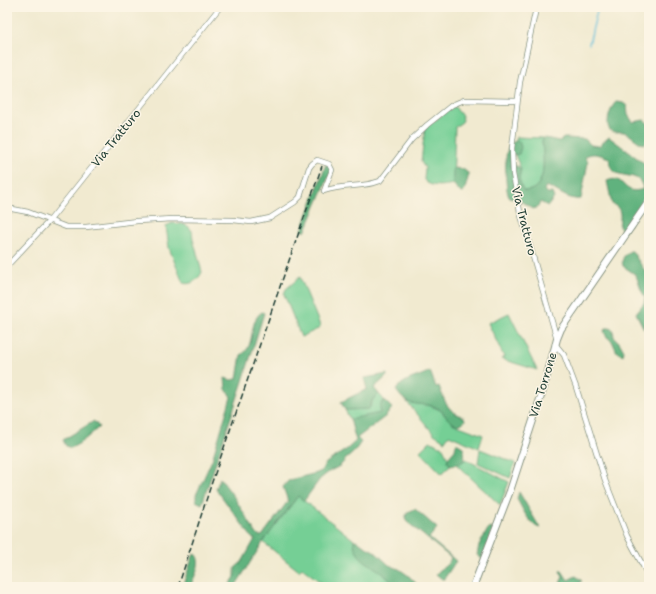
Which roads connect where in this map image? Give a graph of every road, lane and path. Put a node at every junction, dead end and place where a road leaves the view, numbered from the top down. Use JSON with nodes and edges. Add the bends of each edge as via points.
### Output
{"nodes":[{"id":1,"x":220,"y":7,"type":"edge"},
{"id":2,"x":537,"y":7,"type":"edge"},
{"id":3,"x":517,"y":101,"type":"junction"},
{"id":4,"x":649,"y":201,"type":"edge"},
{"id":5,"x":7,"y":208,"type":"edge"},
{"id":6,"x":50,"y":220,"type":"junction"},
{"id":7,"x":7,"y":266,"type":"edge"},
{"id":8,"x":556,"y":342,"type":"junction"},
{"id":9,"x":649,"y":577,"type":"edge"},
{"id":10,"x":473,"y":587,"type":"edge"}],
"edges":[{"from":1,"to":6,"type":"street","name":"Via Tratturo"},
{"from":2,"to":3,"type":"street","name":"Via Tratturo"},
{"from":3,"to":6,"type":"street","via":[[464,100],[452,105],[412,139],[380,181],[372,184],[334,187],[324,191],[332,170],[329,164],[318,160],[309,168],[300,197],[270,218],[251,222],[172,219],[86,228],[66,227]]},
{"from":3,"to":8,"type":"street","name":"Via Tratturo","via":[[512,148],[515,191]]},
{"from":4,"to":8,"type":"main road","name":"Via Torrone","via":[[565,321]]},
{"from":5,"to":6,"type":"street"},
{"from":6,"to":7,"type":"street","name":"Via Tratturo"},
{"from":8,"to":9,"type":"street","name":"Via Tratturo","via":[[564,355],[576,387],[605,480],[627,536]]},
{"from":8,"to":10,"type":"main road","name":"Via Torrone","via":[[510,491]]}]}
